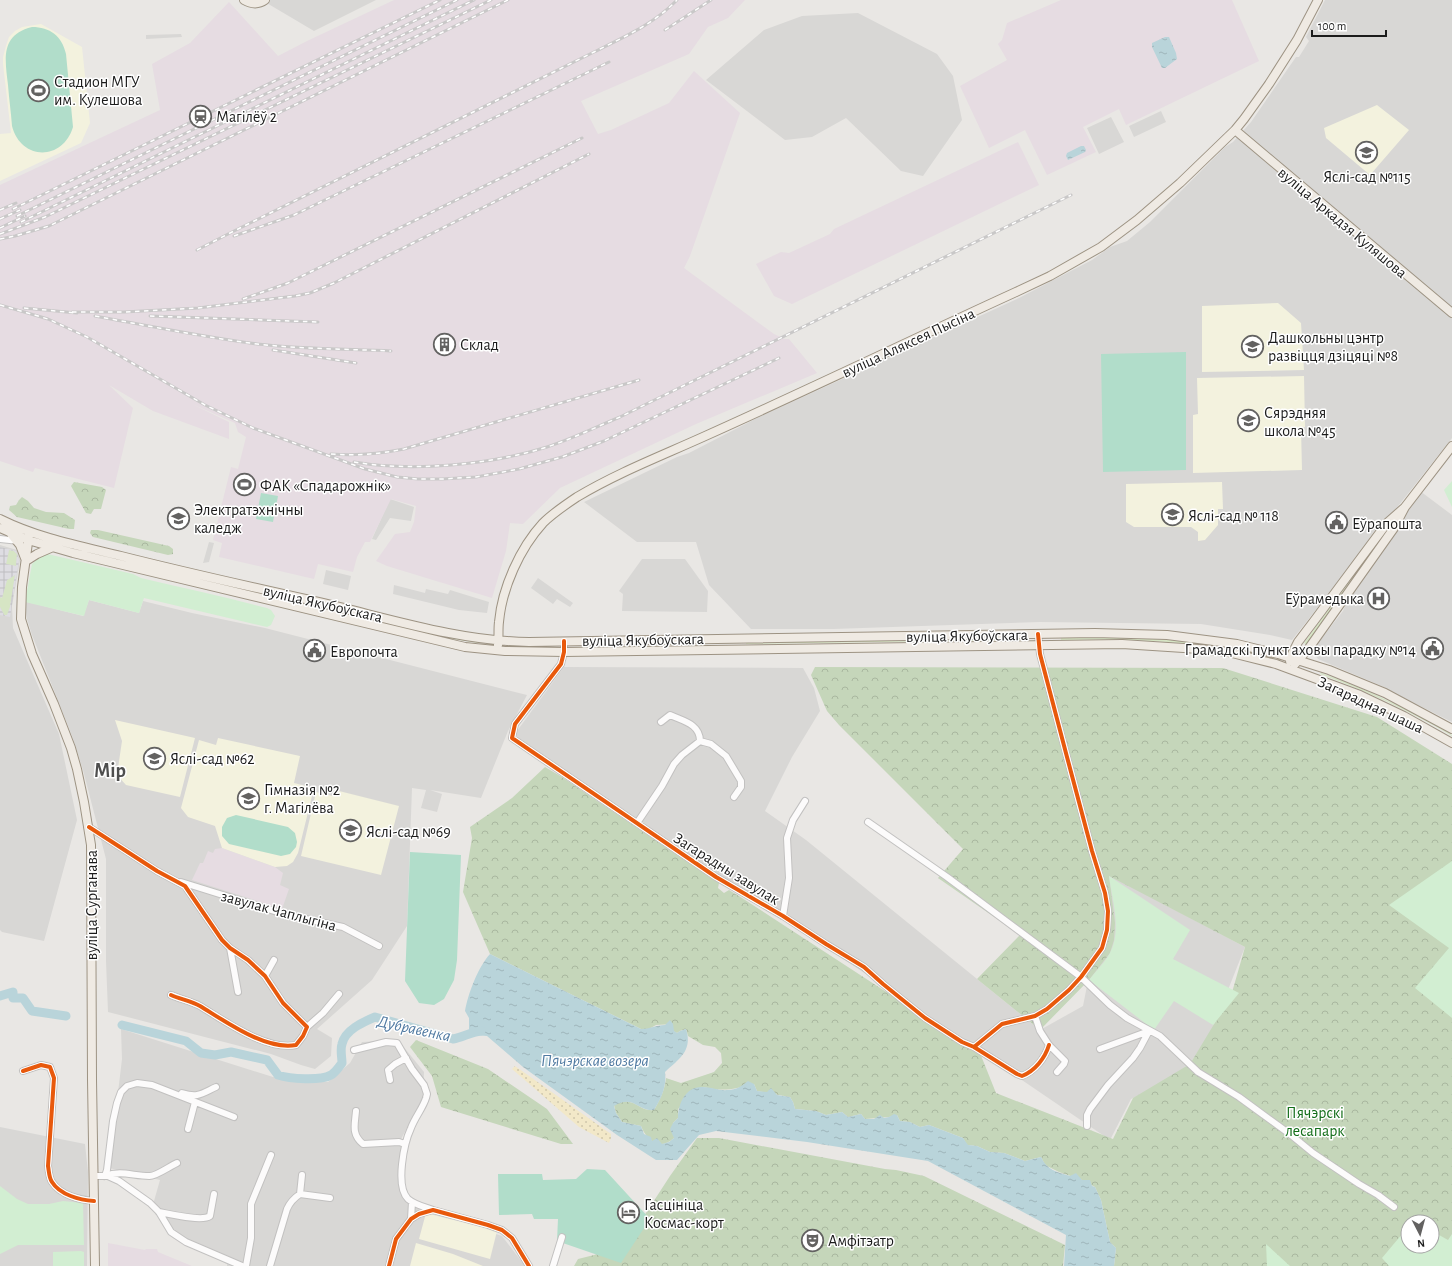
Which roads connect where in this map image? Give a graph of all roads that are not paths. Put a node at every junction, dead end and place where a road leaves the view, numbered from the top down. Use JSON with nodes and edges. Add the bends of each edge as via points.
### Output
{"nodes":[{"id":1,"x":244,"y":0,"type":"edge"},
{"id":2,"x":1318,"y":0,"type":"edge"},
{"id":3,"x":263,"y":1,"type":"edge"},
{"id":4,"x":1235,"y":130,"type":"junction"},
{"id":5,"x":1452,"y":313,"type":"edge"},
{"id":6,"x":1452,"y":446,"type":"edge"},
{"id":7,"x":0,"y":520,"type":"edge"},
{"id":8,"x":0,"y":528,"type":"edge"},
{"id":9,"x":10,"y":533,"type":"junction"},
{"id":10,"x":29,"y":536,"type":"junction"},
{"id":11,"x":0,"y":539,"type":"edge"},
{"id":12,"x":18,"y":541,"type":"junction"},
{"id":13,"x":53,"y":547,"type":"junction"},
{"id":14,"x":26,"y":561,"type":"junction"},
{"id":15,"x":1358,"y":571,"type":"junction"},
{"id":16,"x":1038,"y":634,"type":"junction"},
{"id":17,"x":498,"y":640,"type":"junction"},
{"id":18,"x":564,"y":640,"type":"junction"},
{"id":19,"x":1038,"y":645,"type":"junction"},
{"id":20,"x":498,"y":651,"type":"junction"},
{"id":21,"x":564,"y":652,"type":"junction"},
{"id":22,"x":1290,"y":658,"type":"junction"},
{"id":23,"x":1298,"y":661,"type":"junction"},
{"id":24,"x":1289,"y":668,"type":"junction"},
{"id":25,"x":661,"y":722,"type":"dead end"},
{"id":26,"x":1452,"y":729,"type":"edge"},
{"id":27,"x":700,"y":741,"type":"junction"},
{"id":28,"x":1452,"y":742,"type":"edge"},
{"id":29,"x":734,"y":797,"type":"dead end"},
{"id":30,"x":805,"y":801,"type":"dead end"},
{"id":31,"x":868,"y":822,"type":"dead end"},
{"id":32,"x":637,"y":823,"type":"junction"},
{"id":33,"x":89,"y":827,"type":"junction"},
{"id":34,"x":177,"y":881,"type":"junction"},
{"id":35,"x":783,"y":916,"type":"junction"},
{"id":36,"x":379,"y":946,"type":"dead end"},
{"id":37,"x":230,"y":948,"type":"junction"},
{"id":38,"x":274,"y":960,"type":"dead end"},
{"id":39,"x":265,"y":976,"type":"junction"},
{"id":40,"x":1081,"y":977,"type":"junction"},
{"id":41,"x":238,"y":992,"type":"dead end"},
{"id":42,"x":339,"y":994,"type":"dead end"},
{"id":43,"x":171,"y":995,"type":"dead end"},
{"id":44,"x":1035,"y":1016,"type":"junction"},
{"id":45,"x":307,"y":1027,"type":"junction"},
{"id":46,"x":1149,"y":1031,"type":"junction"},
{"id":47,"x":1049,"y":1045,"type":"junction"},
{"id":48,"x":974,"y":1046,"type":"junction"},
{"id":49,"x":1100,"y":1049,"type":"dead end"},
{"id":50,"x":354,"y":1050,"type":"dead end"},
{"id":51,"x":406,"y":1058,"type":"junction"},
{"id":52,"x":23,"y":1071,"type":"dead end"},
{"id":53,"x":1057,"y":1072,"type":"dead end"},
{"id":54,"x":390,"y":1080,"type":"dead end"},
{"id":55,"x":216,"y":1087,"type":"dead end"},
{"id":56,"x":167,"y":1091,"type":"junction"},
{"id":57,"x":195,"y":1102,"type":"junction"},
{"id":58,"x":356,"y":1110,"type":"dead end"},
{"id":59,"x":234,"y":1117,"type":"dead end"},
{"id":60,"x":1087,"y":1126,"type":"dead end"},
{"id":61,"x":188,"y":1129,"type":"dead end"},
{"id":62,"x":405,"y":1144,"type":"junction"},
{"id":63,"x":271,"y":1155,"type":"dead end"},
{"id":64,"x":177,"y":1164,"type":"dead end"},
{"id":65,"x":302,"y":1175,"type":"dead end"},
{"id":66,"x":94,"y":1176,"type":"junction"},
{"id":67,"x":105,"y":1176,"type":"junction"},
{"id":68,"x":214,"y":1194,"type":"dead end"},
{"id":69,"x":300,"y":1194,"type":"junction"},
{"id":70,"x":330,"y":1198,"type":"dead end"},
{"id":71,"x":94,"y":1201,"type":"junction"},
{"id":72,"x":412,"y":1202,"type":"junction"},
{"id":73,"x":1394,"y":1207,"type":"dead end"},
{"id":74,"x":433,"y":1210,"type":"junction"},
{"id":75,"x":159,"y":1212,"type":"junction"},
{"id":76,"x":411,"y":1219,"type":"junction"},
{"id":77,"x":562,"y":1237,"type":"dead end"},
{"id":78,"x":95,"y":1266,"type":"edge"},
{"id":79,"x":242,"y":1266,"type":"edge"},
{"id":80,"x":246,"y":1266,"type":"edge"},
{"id":81,"x":270,"y":1266,"type":"edge"},
{"id":82,"x":389,"y":1266,"type":"edge"},
{"id":83,"x":529,"y":1266,"type":"edge"},
{"id":84,"x":553,"y":1266,"type":"edge"}],
"edges":[{"from":1,"to":3,"type":"main road","via":[[254,4]]},
{"from":2,"to":4,"type":"main road","name":"вуліца Аляксея Пысіна","via":[[1297,40],[1269,84]]},
{"from":4,"to":5,"type":"main road","name":"вуліца Аркадзя Куляшова"},
{"from":4,"to":17,"type":"main road","name":"вуліца Аляксея Пысіна","via":[[1138,220],[1081,260],[622,473],[558,510],[543,523],[516,564],[500,614]]},
{"from":6,"to":15,"type":"main road","via":[[1405,507],[1398,523]]},
{"from":7,"to":10,"type":"main road","name":"вуліца Якубоўскага"},
{"from":8,"to":9,"type":"main road","name":"вуліца Якубоўскага"},
{"from":9,"to":10,"type":"main road","name":"вуліца Якубоўскага"},
{"from":9,"to":12,"type":"main road"},
{"from":10,"to":12,"type":"street"},
{"from":10,"to":13,"type":"main road","name":"вуліца Якубоўскага"},
{"from":10,"to":14,"type":"main road","name":"вуліца Сурганава"},
{"from":10,"to":17,"type":"main road","name":"вуліца Якубоўскага","via":[[457,634]]},
{"from":11,"to":12,"type":"street"},
{"from":12,"to":14,"type":"main road"},
{"from":13,"to":14,"type":"main road"},
{"from":13,"to":20,"type":"main road","name":"вуліца Якубоўскага","via":[[465,647]]},
{"from":14,"to":33,"type":"main road","name":"вуліца Сурганава","via":[[21,619],[77,769]]},
{"from":15,"to":22,"type":"main road","via":[[1298,642]]},
{"from":15,"to":23,"type":"main road"},
{"from":16,"to":18,"type":"main road","name":"вуліца Якубоўскага"},
{"from":16,"to":19,"type":"street"},
{"from":16,"to":22,"type":"main road","name":"вуліца Якубоўскага","via":[[1096,632],[1167,635],[1237,644]]},
{"from":17,"to":18,"type":"main road","name":"вуліца Якубоўскага"},
{"from":17,"to":20,"type":"main road","name":"вуліца Аляксея Пысіна"},
{"from":18,"to":21,"type":"street","name":"Загарадны завулак"},
{"from":19,"to":21,"type":"main road","name":"вуліца Якубоўскага"},
{"from":19,"to":24,"type":"main road","name":"вуліца Якубоўскага","via":[[1122,644],[1199,649],[1228,652]]},
{"from":19,"to":40,"type":"street","via":[[1108,911],[1107,930],[1102,948]]},
{"from":20,"to":21,"type":"main road","name":"вуліца Якубоўскага"},
{"from":21,"to":32,"type":"street","name":"Загарадны завулак","via":[[561,664],[515,724],[512,738]]},
{"from":22,"to":23,"type":"main road","name":"вуліца Якубоўскага"},
{"from":22,"to":24,"type":"main road"},
{"from":23,"to":24,"type":"main road"},
{"from":23,"to":26,"type":"main road","name":"Загарадная шаша","via":[[1329,670],[1384,693]]},
{"from":24,"to":28,"type":"main road","name":"Загарадная шаша","via":[[1360,695]]},
{"from":25,"to":27,"type":"street","via":[[670,715],[694,726],[700,735]]},
{"from":27,"to":29,"type":"street","via":[[711,744],[726,756],[741,781],[741,787]]},
{"from":27,"to":32,"type":"street","via":[[678,760]]},
{"from":30,"to":35,"type":"street","via":[[793,820],[787,838],[789,878]]},
{"from":31,"to":40,"type":"street","via":[[947,877]]},
{"from":32,"to":35,"type":"street","name":"Загарадны завулак","via":[[716,877]]},
{"from":33,"to":34,"type":"street"},
{"from":33,"to":66,"type":"main road","name":"вуліца Сурганава","via":[[92,855]]},
{"from":34,"to":36,"type":"street","name":"завулак Чаплыгіна","via":[[287,915],[343,927]]},
{"from":34,"to":37,"type":"street","via":[[185,886]]},
{"from":35,"to":48,"type":"street","name":"Загарадны завулак","via":[[864,967],[925,1018],[962,1042]]},
{"from":37,"to":39,"type":"street"},
{"from":37,"to":41,"type":"street"},
{"from":38,"to":39,"type":"street"},
{"from":39,"to":45,"type":"street","via":[[283,1003]]},
{"from":40,"to":44,"type":"street","via":[[1047,1009]]},
{"from":40,"to":46,"type":"street","via":[[1110,1005]]},
{"from":42,"to":45,"type":"street"},
{"from":43,"to":45,"type":"street","via":[[198,1006],[244,1032],[280,1046],[296,1045]]},
{"from":44,"to":47,"type":"street","via":[[1040,1031]]},
{"from":44,"to":48,"type":"street","via":[[1002,1024]]},
{"from":46,"to":49,"type":"street"},
{"from":46,"to":60,"type":"street","via":[[1133,1058],[1090,1109]]},
{"from":46,"to":73,"type":"street","via":[[1160,1036],[1198,1072],[1239,1097],[1313,1153]]},
{"from":47,"to":48,"type":"street","name":"Загарадны завулак","via":[[1040,1061],[1022,1076]]},
{"from":47,"to":53,"type":"street","via":[[1065,1061]]},
{"from":50,"to":51,"type":"street","via":[[392,1042],[397,1043]]},
{"from":51,"to":54,"type":"street","via":[[388,1070]]},
{"from":51,"to":62,"type":"street","via":[[427,1094]]},
{"from":52,"to":71,"type":"street","via":[[41,1065],[50,1067],[54,1078],[48,1166],[51,1180],[64,1193]]},
{"from":55,"to":56,"type":"street","via":[[197,1096]]},
{"from":56,"to":57,"type":"street"},
{"from":56,"to":67,"type":"street","via":[[137,1083],[127,1086],[121,1092],[113,1121]]},
{"from":57,"to":59,"type":"street"},
{"from":57,"to":61,"type":"street"},
{"from":58,"to":62,"type":"street","via":[[355,1133],[363,1144]]},
{"from":62,"to":72,"type":"street","via":[[402,1189]]},
{"from":63,"to":80,"type":"street","via":[[251,1204],[251,1238]]},
{"from":64,"to":67,"type":"street","via":[[151,1177],[122,1172]]},
{"from":65,"to":69,"type":"street"},
{"from":66,"to":67,"type":"street"},
{"from":66,"to":71,"type":"main road","name":"вуліца Сурганава"},
{"from":67,"to":75,"type":"street","via":[[119,1181]]},
{"from":68,"to":75,"type":"street","via":[[210,1216],[207,1218]]},
{"from":69,"to":70,"type":"street"},
{"from":69,"to":81,"type":"street","via":[[290,1203]]},
{"from":71,"to":78,"type":"main road","name":"вуліца Сурганава"},
{"from":72,"to":74,"type":"street"},
{"from":72,"to":76,"type":"street"},
{"from":74,"to":76,"type":"street"},
{"from":74,"to":83,"type":"street","via":[[502,1230],[512,1238]]},
{"from":75,"to":79,"type":"street","via":[[170,1232],[186,1242]]},
{"from":76,"to":82,"type":"street","via":[[396,1239]]},
{"from":77,"to":84,"type":"street"}]}
